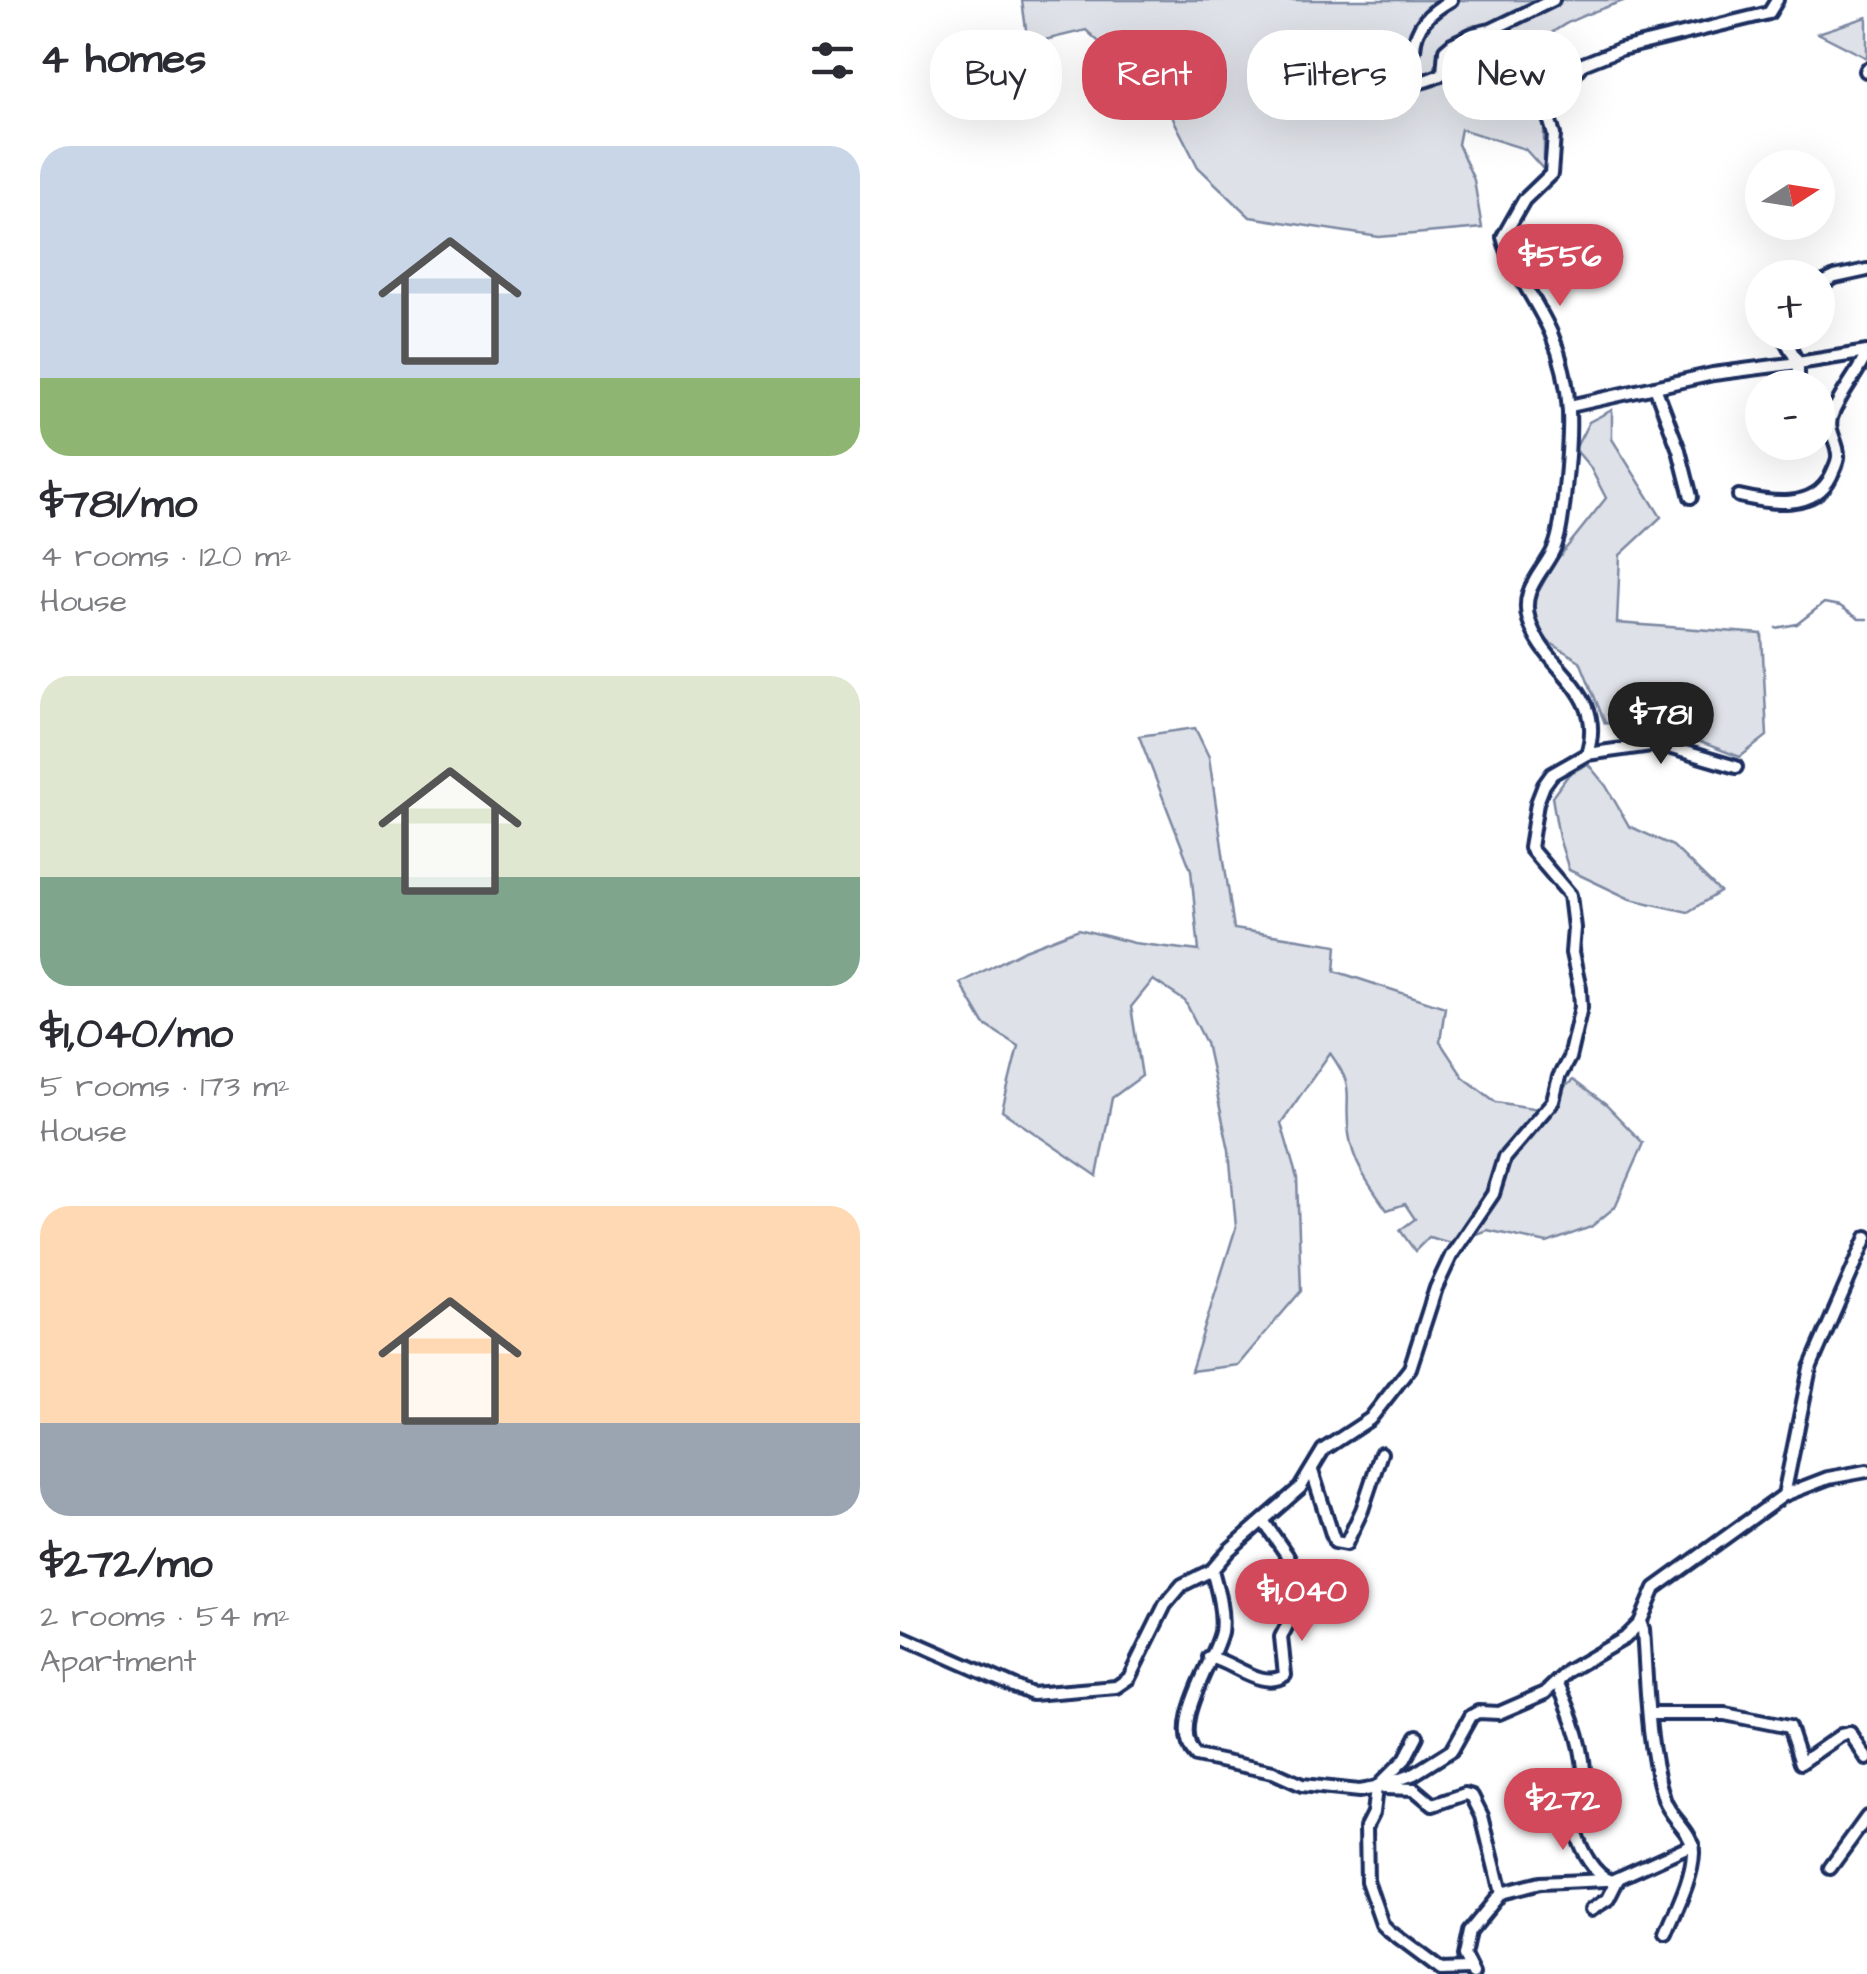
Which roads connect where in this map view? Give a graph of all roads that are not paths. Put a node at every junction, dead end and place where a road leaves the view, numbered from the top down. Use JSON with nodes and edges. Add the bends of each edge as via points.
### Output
{"nodes":[{"id":1,"x":1451,"y":0,"type":"edge"},
{"id":2,"x":1553,"y":0,"type":"edge"},
{"id":3,"x":1777,"y":0,"type":"edge"},
{"id":4,"x":1867,"y":270,"type":"edge"},
{"id":5,"x":1835,"y":277,"type":"edge"},
{"id":6,"x":1791,"y":350,"type":"edge"},
{"id":7,"x":1867,"y":353,"type":"edge"},
{"id":8,"x":1798,"y":363,"type":"junction"},
{"id":9,"x":1798,"y":370,"type":"edge"},
{"id":10,"x":1654,"y":387,"type":"junction"},
{"id":11,"x":1570,"y":406,"type":"junction"},
{"id":12,"x":1739,"y":496,"type":"dead end"},
{"id":13,"x":1691,"y":497,"type":"dead end"},
{"id":14,"x":1587,"y":754,"type":"junction"},
{"id":15,"x":1736,"y":767,"type":"dead end"},
{"id":16,"x":1867,"y":1237,"type":"edge"},
{"id":17,"x":1381,"y":1453,"type":"dead end"},
{"id":18,"x":1312,"y":1471,"type":"junction"},
{"id":19,"x":1867,"y":1472,"type":"edge"},
{"id":20,"x":1784,"y":1495,"type":"junction"},
{"id":21,"x":1264,"y":1522,"type":"junction"},
{"id":22,"x":1212,"y":1570,"type":"junction"},
{"id":23,"x":1640,"y":1624,"type":"junction"},
{"id":24,"x":900,"y":1636,"type":"edge"},
{"id":25,"x":1210,"y":1657,"type":"junction"},
{"id":26,"x":1557,"y":1682,"type":"junction"},
{"id":27,"x":1649,"y":1714,"type":"junction"},
{"id":28,"x":1417,"y":1736,"type":"dead end"},
{"id":29,"x":1867,"y":1759,"type":"edge"},
{"id":30,"x":1376,"y":1788,"type":"junction"},
{"id":31,"x":1867,"y":1817,"type":"edge"},
{"id":32,"x":1693,"y":1844,"type":"junction"},
{"id":33,"x":1830,"y":1868,"type":"dead end"},
{"id":34,"x":1612,"y":1880,"type":"junction"},
{"id":35,"x":1500,"y":1894,"type":"junction"},
{"id":36,"x":1591,"y":1910,"type":"dead end"},
{"id":37,"x":1666,"y":1934,"type":"dead end"},
{"id":38,"x":1470,"y":1972,"type":"edge"}],
"edges":[{"from":1,"to":2,"type":"street","via":[[1420,24],[1406,58],[1371,64],[1360,86],[1376,94],[1434,80],[1452,44]]},
{"from":3,"to":11,"type":"street","via":[[1770,13],[1582,64],[1551,103],[1551,174],[1524,200],[1503,237],[1550,332]]},
{"from":4,"to":5,"type":"street"},
{"from":6,"to":8,"type":"street"},
{"from":7,"to":8,"type":"street"},
{"from":7,"to":12,"type":"street","via":[[1830,422],[1838,454],[1828,482],[1791,502]]},
{"from":8,"to":9,"type":"street"},
{"from":8,"to":10,"type":"street"},
{"from":10,"to":11,"type":"street"},
{"from":10,"to":13,"type":"street"},
{"from":11,"to":14,"type":"street","via":[[1560,521],[1554,548],[1528,590],[1528,616],[1587,705],[1594,735]]},
{"from":14,"to":15,"type":"street","via":[[1658,744]]},
{"from":14,"to":18,"type":"street","via":[[1544,785],[1530,848],[1570,895],[1580,989],[1581,1007],[1554,1100],[1504,1158],[1493,1194],[1436,1288],[1410,1368],[1362,1427],[1323,1450]]},
{"from":16,"to":20,"type":"street","via":[[1810,1368]]},
{"from":17,"to":18,"type":"street","via":[[1346,1544],[1332,1534]]},
{"from":18,"to":21,"type":"street"},
{"from":19,"to":20,"type":"street"},
{"from":20,"to":23,"type":"street","via":[[1656,1588]]},
{"from":21,"to":22,"type":"street"},
{"from":21,"to":25,"type":"street","via":[[1289,1558],[1299,1593],[1281,1637],[1285,1675],[1274,1680],[1243,1674],[1231,1662]]},
{"from":22,"to":24,"type":"street","via":[[1182,1585],[1129,1678],[1116,1687],[1032,1694]]},
{"from":22,"to":25,"type":"street","via":[[1221,1632]]},
{"from":23,"to":26,"type":"street"},
{"from":23,"to":27,"type":"street"},
{"from":25,"to":30,"type":"street","via":[[1187,1722],[1196,1756],[1302,1785]]},
{"from":26,"to":30,"type":"street","via":[[1521,1705],[1470,1716],[1440,1760]]},
{"from":26,"to":34,"type":"street","via":[[1583,1769],[1576,1830],[1592,1865]]},
{"from":27,"to":29,"type":"street","via":[[1725,1714],[1789,1727],[1801,1764],[1850,1733]]},
{"from":27,"to":32,"type":"street","via":[[1663,1796]]},
{"from":28,"to":30,"type":"street"},
{"from":30,"to":35,"type":"street","via":[[1414,1789],[1433,1805],[1472,1796]]},
{"from":30,"to":38,"type":"street","via":[[1364,1856],[1382,1924],[1441,1970]]},
{"from":31,"to":33,"type":"street"},
{"from":32,"to":34,"type":"street"},
{"from":32,"to":37,"type":"street"},
{"from":34,"to":35,"type":"street"},
{"from":34,"to":36,"type":"street","via":[[1608,1898]]},
{"from":35,"to":38,"type":"street","via":[[1469,1932],[1464,1956]]}]}
